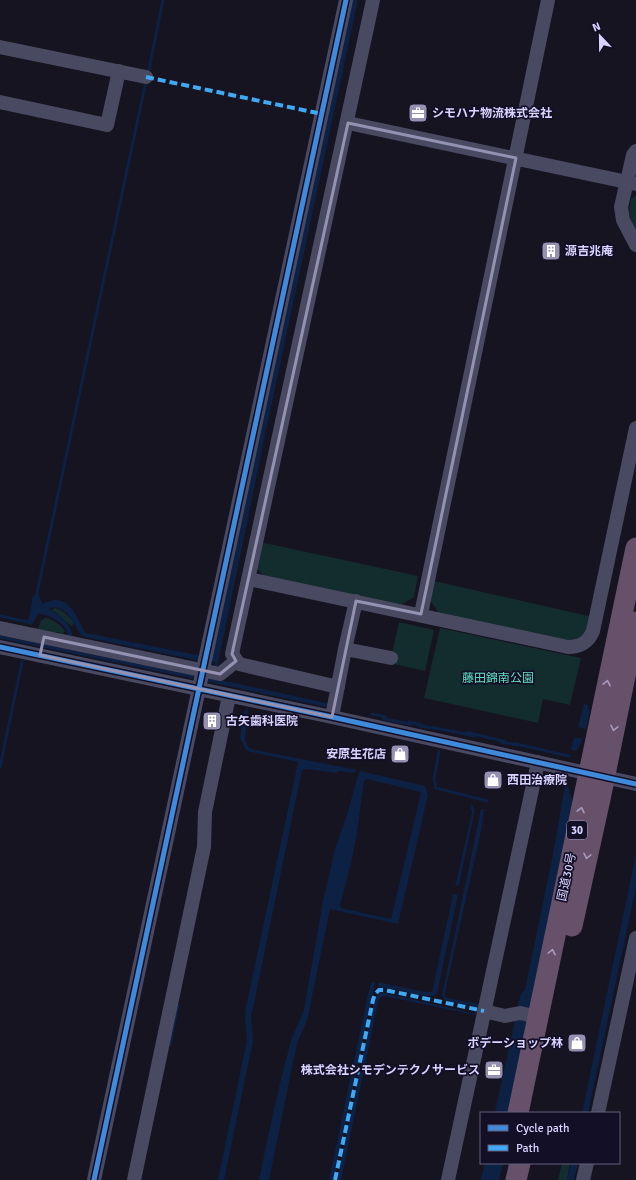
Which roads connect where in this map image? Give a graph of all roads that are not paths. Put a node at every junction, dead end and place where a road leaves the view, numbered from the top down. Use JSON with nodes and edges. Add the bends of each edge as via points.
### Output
{"nodes":[{"id":1,"x":346,"y":0,"type":"edge"},
{"id":2,"x":373,"y":0,"type":"edge"},
{"id":3,"x":548,"y":0,"type":"edge"},
{"id":4,"x":0,"y":47,"type":"edge"},
{"id":5,"x":119,"y":71,"type":"junction"},
{"id":6,"x":146,"y":77,"type":"dead end"},
{"id":7,"x":0,"y":102,"type":"edge"},
{"id":8,"x":348,"y":123,"type":"junction"},
{"id":9,"x":636,"y":150,"type":"edge"},
{"id":10,"x":516,"y":158,"type":"junction"},
{"id":11,"x":632,"y":183,"type":"edge"},
{"id":12,"x":636,"y":245,"type":"edge"},
{"id":13,"x":636,"y":428,"type":"edge"},
{"id":14,"x":636,"y":548,"type":"edge"},
{"id":15,"x":249,"y":579,"type":"junction"},
{"id":16,"x":356,"y":601,"type":"junction"},
{"id":17,"x":421,"y":614,"type":"junction"},
{"id":18,"x":636,"y":622,"type":"edge"},
{"id":19,"x":0,"y":628,"type":"edge"},
{"id":20,"x":42,"y":646,"type":"junction"},
{"id":21,"x":0,"y":647,"type":"edge"},
{"id":22,"x":345,"y":649,"type":"junction"},
{"id":23,"x":391,"y":658,"type":"dead end"},
{"id":24,"x":236,"y":661,"type":"junction"},
{"id":25,"x":201,"y":679,"type":"junction"},
{"id":26,"x":338,"y":687,"type":"junction"},
{"id":27,"x":229,"y":696,"type":"junction"},
{"id":28,"x":334,"y":711,"type":"junction"},
{"id":29,"x":538,"y":762,"type":"junction"},
{"id":30,"x":596,"y":775,"type":"junction"},
{"id":31,"x":636,"y":784,"type":"edge"},
{"id":32,"x":636,"y":938,"type":"edge"},
{"id":33,"x":484,"y":1011,"type":"junction"},
{"id":34,"x":530,"y":1015,"type":"junction"},
{"id":35,"x":518,"y":1112,"type":"edge"},
{"id":36,"x":531,"y":1112,"type":"edge"},
{"id":37,"x":598,"y":1112,"type":"edge"},
{"id":38,"x":507,"y":1164,"type":"edge"},
{"id":39,"x":520,"y":1164,"type":"edge"},
{"id":40,"x":587,"y":1164,"type":"edge"},
{"id":41,"x":94,"y":1180,"type":"edge"},
{"id":42,"x":134,"y":1180,"type":"edge"},
{"id":43,"x":448,"y":1180,"type":"edge"},
{"id":44,"x":504,"y":1180,"type":"edge"},
{"id":45,"x":516,"y":1180,"type":"edge"},
{"id":46,"x":583,"y":1180,"type":"edge"}],
"edges":[{"from":1,"to":25,"type":"street"},
{"from":2,"to":8,"type":"street"},
{"from":3,"to":10,"type":"street"},
{"from":4,"to":5,"type":"street"},
{"from":5,"to":6,"type":"street"},
{"from":5,"to":7,"type":"street","via":[[107,125]]},
{"from":8,"to":10,"type":"street"},
{"from":8,"to":15,"type":"street"},
{"from":9,"to":11,"type":"street","via":[[633,155]]},
{"from":10,"to":11,"type":"street"},
{"from":10,"to":17,"type":"street"},
{"from":11,"to":12,"type":"street","via":[[621,208],[623,220]]},
{"from":13,"to":17,"type":"street","via":[[590,638],[576,647],[568,647]]},
{"from":30,"to":14,"type":"highway","name":"国道30号","number":"30","one_way":true},
{"from":15,"to":16,"type":"street"},
{"from":15,"to":24,"type":"street","via":[[232,654]]},
{"from":16,"to":17,"type":"street"},
{"from":16,"to":22,"type":"street"},
{"from":18,"to":30,"type":"highway","name":"国道30号","number":"30","one_way":true},
{"from":19,"to":20,"type":"street"},
{"from":20,"to":21,"type":"street"},
{"from":20,"to":25,"type":"street"},
{"from":20,"to":25,"type":"street"},
{"from":22,"to":23,"type":"street"},
{"from":22,"to":26,"type":"street"},
{"from":24,"to":25,"type":"street","via":[[220,674]]},
{"from":24,"to":26,"type":"street","via":[[239,664]]},
{"from":25,"to":27,"type":"street"},
{"from":25,"to":41,"type":"street"},
{"from":26,"to":28,"type":"street"},
{"from":27,"to":28,"type":"street"},
{"from":27,"to":42,"type":"street","via":[[205,812],[204,847]]},
{"from":28,"to":29,"type":"street"},
{"from":29,"to":30,"type":"street"},
{"from":29,"to":33,"type":"street"},
{"from":30,"to":31,"type":"street"},
{"from":34,"to":30,"type":"highway","name":"国道30号","number":"30","one_way":true},
{"from":30,"to":36,"type":"highway","name":"国道30号","number":"30","one_way":true},
{"from":32,"to":37,"type":"street"},
{"from":33,"to":34,"type":"street","via":[[505,1016]]},
{"from":33,"to":43,"type":"street"},
{"from":34,"to":35,"type":"highway","name":"国道30号","number":"30"},
{"from":38,"to":44,"type":"highway"},
{"from":39,"to":45,"type":"highway"},
{"from":40,"to":46,"type":"street"}]}
